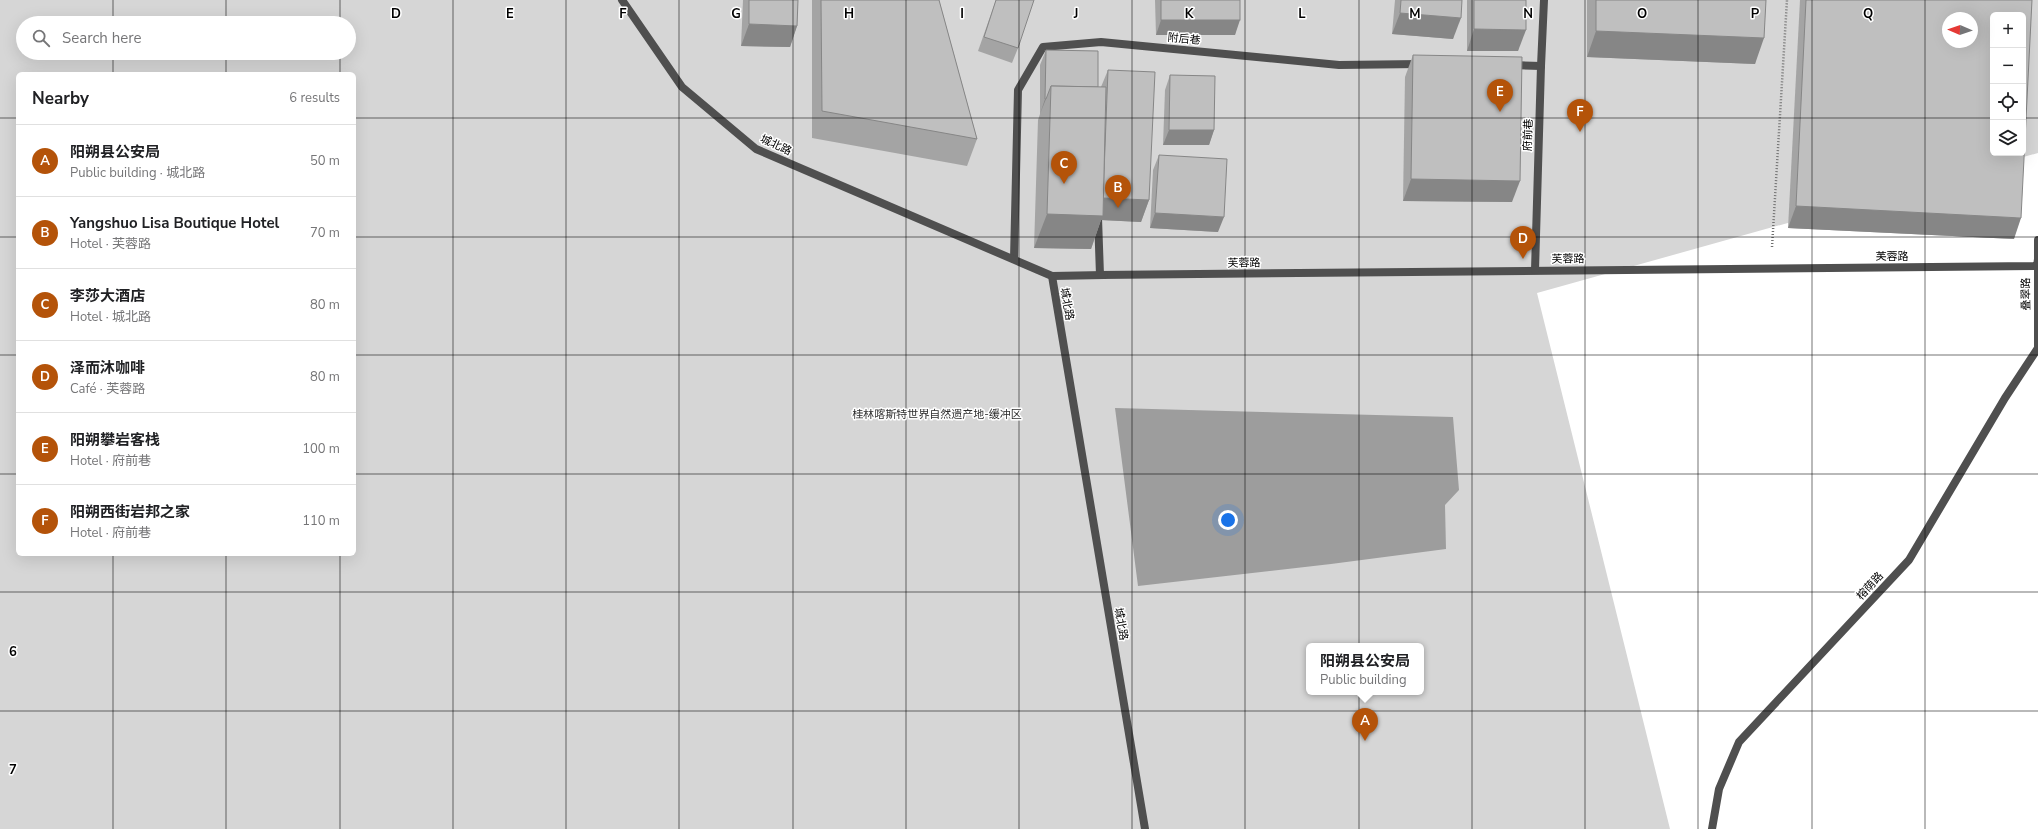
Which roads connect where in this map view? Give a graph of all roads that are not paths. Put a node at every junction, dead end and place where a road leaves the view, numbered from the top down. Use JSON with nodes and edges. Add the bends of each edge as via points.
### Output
{"nodes":[{"id":1,"x":622,"y":0,"type":"edge"},
{"id":2,"x":1544,"y":0,"type":"edge"},
{"id":3,"x":1428,"y":64,"type":"edge"},
{"id":4,"x":1503,"y":65,"type":"edge"},
{"id":5,"x":1540,"y":66,"type":"junction"},
{"id":6,"x":1098,"y":213,"type":"edge"},
{"id":7,"x":2038,"y":240,"type":"edge"},
{"id":8,"x":2038,"y":252,"type":"edge"},
{"id":9,"x":1014,"y":259,"type":"junction"},
{"id":10,"x":2037,"y":266,"type":"edge"},
{"id":11,"x":1535,"y":270,"type":"junction"},
{"id":12,"x":1100,"y":275,"type":"junction"},
{"id":13,"x":1116,"y":275,"type":"junction"},
{"id":14,"x":1052,"y":276,"type":"junction"},
{"id":15,"x":2038,"y":348,"type":"edge"},
{"id":16,"x":1145,"y":829,"type":"edge"},
{"id":17,"x":1712,"y":829,"type":"edge"}],
"edges":[{"from":1,"to":9,"type":"street","name":"城北路","via":[[682,87],[756,150]]},
{"from":2,"to":5,"type":"street","name":"府前巷"},
{"from":3,"to":9,"type":"street","name":"附后巷","via":[[1339,65],[1101,42],[1042,47],[1018,90]]},
{"from":4,"to":5,"type":"street"},
{"from":5,"to":11,"type":"street","name":"府前巷"},
{"from":6,"to":12,"type":"street"},
{"from":7,"to":10,"type":"street","name":"叠翠路"},
{"from":8,"to":10,"type":"street"},
{"from":9,"to":14,"type":"street","name":"城北路"},
{"from":10,"to":11,"type":"street","name":"芙蓉路"},
{"from":10,"to":13,"type":"street"},
{"from":10,"to":15,"type":"street","name":"叠翠路"},
{"from":11,"to":13,"type":"street","name":"芙蓉路"},
{"from":12,"to":13,"type":"street"},
{"from":12,"to":14,"type":"street"},
{"from":14,"to":16,"type":"street","name":"城北路"},
{"from":15,"to":17,"type":"street","name":"榕荫路","via":[[2005,398],[1909,560],[1739,742],[1719,789]]}]}
